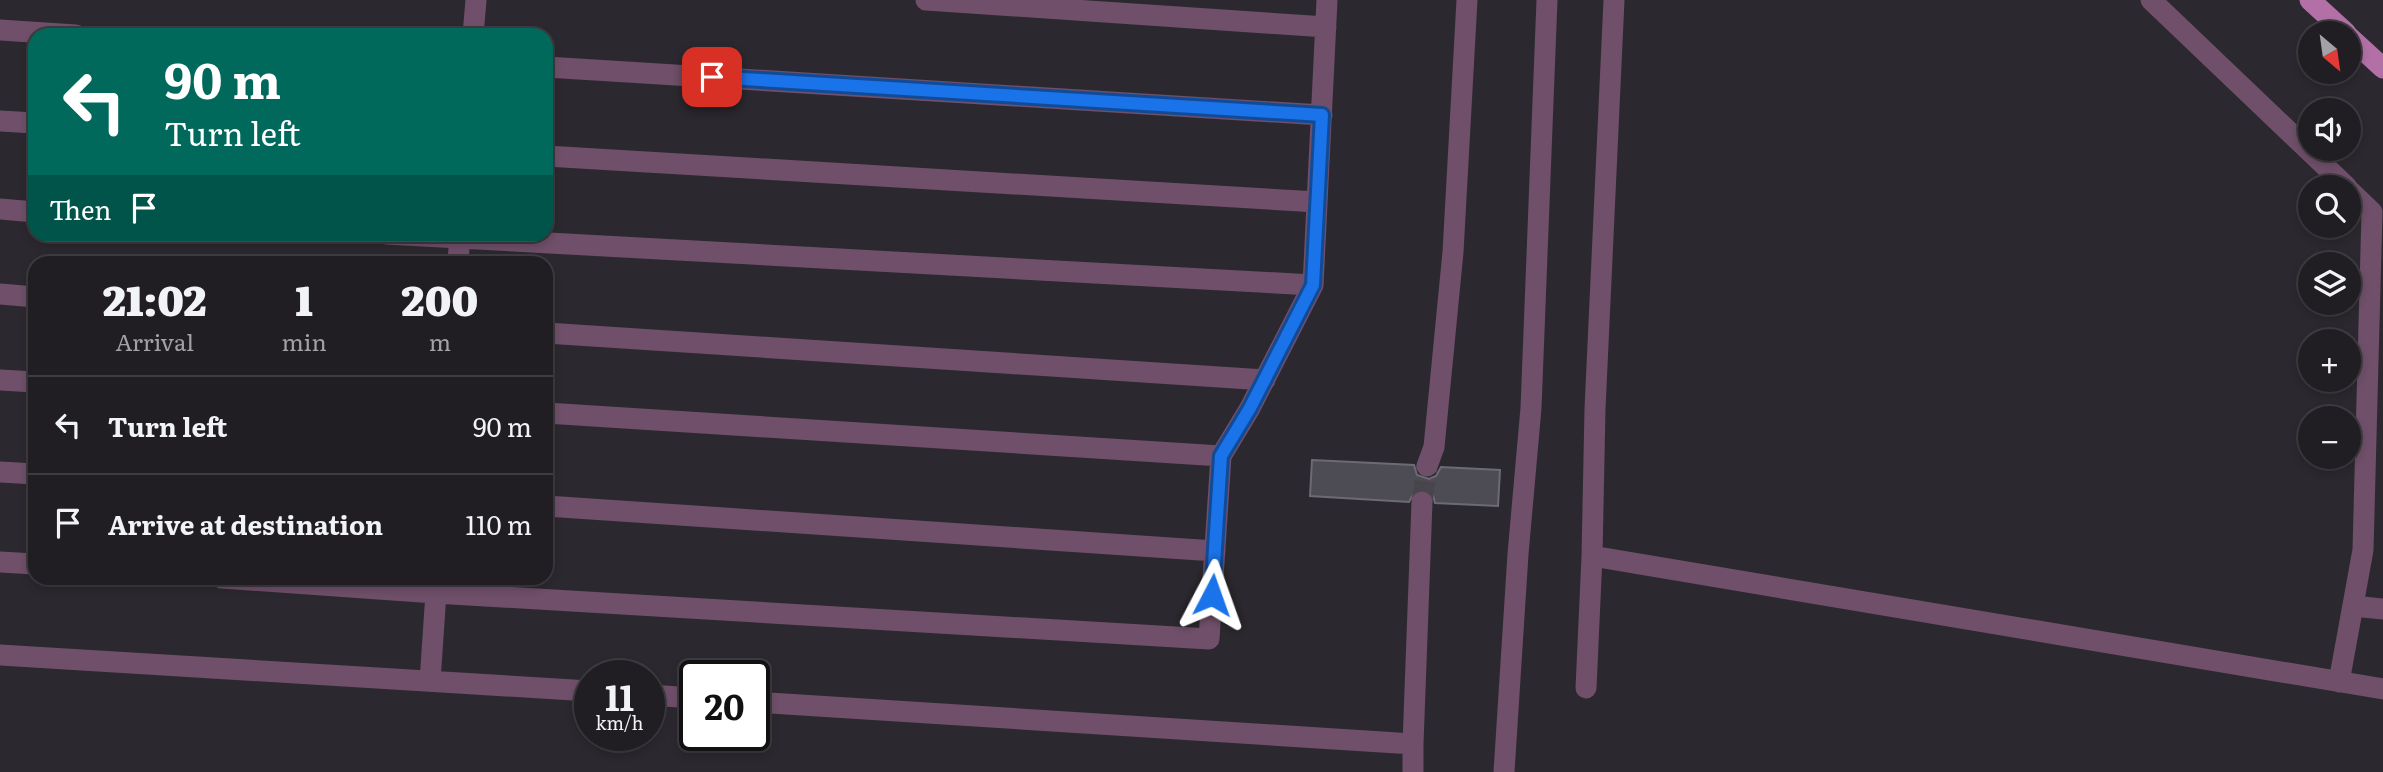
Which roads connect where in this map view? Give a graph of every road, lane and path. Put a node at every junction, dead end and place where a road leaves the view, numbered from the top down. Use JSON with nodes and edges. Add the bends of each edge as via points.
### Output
{"nodes":[{"id":1,"x":476,"y":0,"type":"edge"},
{"id":2,"x":926,"y":0,"type":"edge"},
{"id":3,"x":1327,"y":0,"type":"edge"},
{"id":4,"x":1466,"y":0,"type":"edge"},
{"id":5,"x":1547,"y":0,"type":"edge"},
{"id":6,"x":1614,"y":0,"type":"edge"},
{"id":7,"x":2151,"y":0,"type":"edge"},
{"id":8,"x":2310,"y":0,"type":"edge"},
{"id":9,"x":2333,"y":21,"type":"edge"},
{"id":10,"x":1326,"y":27,"type":"junction"},
{"id":11,"x":474,"y":28,"type":"edge"},
{"id":12,"x":0,"y":30,"type":"edge"},
{"id":13,"x":28,"y":32,"type":"edge"},
{"id":14,"x":2361,"y":47,"type":"edge"},
{"id":15,"x":553,"y":67,"type":"edge"},
{"id":16,"x":2383,"y":68,"type":"edge"},
{"id":17,"x":1322,"y":115,"type":"junction"},
{"id":18,"x":0,"y":121,"type":"edge"},
{"id":19,"x":28,"y":123,"type":"edge"},
{"id":20,"x":553,"y":156,"type":"edge"},
{"id":21,"x":2334,"y":175,"type":"edge"},
{"id":22,"x":2361,"y":201,"type":"edge"},
{"id":23,"x":1317,"y":202,"type":"junction"},
{"id":24,"x":0,"y":209,"type":"edge"},
{"id":25,"x":28,"y":211,"type":"edge"},
{"id":26,"x":549,"y":242,"type":"edge"},
{"id":27,"x":1313,"y":285,"type":"junction"},
{"id":28,"x":0,"y":295,"type":"edge"},
{"id":29,"x":28,"y":297,"type":"edge"},
{"id":30,"x":553,"y":333,"type":"edge"},
{"id":31,"x":0,"y":380,"type":"edge"},
{"id":32,"x":1265,"y":380,"type":"junction"},
{"id":33,"x":28,"y":382,"type":"edge"},
{"id":34,"x":553,"y":413,"type":"edge"},
{"id":35,"x":1221,"y":456,"type":"junction"},
{"id":36,"x":1427,"y":466,"type":"tunnel mouth"},
{"id":37,"x":0,"y":472,"type":"edge"},
{"id":38,"x":28,"y":474,"type":"edge"},
{"id":39,"x":1422,"y":502,"type":"tunnel mouth"},
{"id":40,"x":553,"y":506,"type":"edge"},
{"id":41,"x":1215,"y":551,"type":"junction"},
{"id":42,"x":1592,"y":556,"type":"junction"},
{"id":43,"x":0,"y":562,"type":"edge"},
{"id":44,"x":28,"y":564,"type":"edge"},
{"id":45,"x":436,"y":585,"type":"edge"},
{"id":46,"x":2353,"y":606,"type":"junction"},
{"id":47,"x":2383,"y":609,"type":"edge"},
{"id":48,"x":0,"y":655,"type":"edge"},
{"id":49,"x":430,"y":681,"type":"junction"},
{"id":50,"x":2339,"y":682,"type":"junction"},
{"id":51,"x":1586,"y":688,"type":"dead end"},
{"id":52,"x":2383,"y":689,"type":"edge"},
{"id":53,"x":574,"y":690,"type":"edge"},
{"id":54,"x":770,"y":703,"type":"edge"},
{"id":55,"x":1413,"y":744,"type":"junction"},
{"id":56,"x":1413,"y":772,"type":"edge"},
{"id":57,"x":1504,"y":772,"type":"edge"}],
"edges":[{"from":1,"to":11,"type":"lane"},
{"from":2,"to":10,"type":"lane"},
{"from":3,"to":10,"type":"lane"},
{"from":4,"to":36,"type":"lane","via":[[1453,252],[1434,447]]},
{"from":5,"to":57,"type":"lane","via":[[1531,408]]},
{"from":6,"to":42,"type":"lane"},
{"from":7,"to":21,"type":"lane"},
{"from":8,"to":9,"type":"main road"},
{"from":10,"to":17,"type":"lane"},
{"from":12,"to":13,"type":"lane"},
{"from":14,"to":16,"type":"main road"},
{"from":15,"to":17,"type":"lane"},
{"from":17,"to":23,"type":"lane"},
{"from":18,"to":19,"type":"lane"},
{"from":20,"to":23,"type":"lane"},
{"from":22,"to":46,"type":"lane","via":[[2372,212],[2363,551]]},
{"from":23,"to":27,"type":"lane"},
{"from":24,"to":25,"type":"lane"},
{"from":26,"to":27,"type":"lane"},
{"from":27,"to":32,"type":"lane"},
{"from":28,"to":29,"type":"lane"},
{"from":30,"to":32,"type":"lane"},
{"from":31,"to":33,"type":"lane"},
{"from":32,"to":35,"type":"lane"},
{"from":34,"to":35,"type":"lane"},
{"from":35,"to":41,"type":"lane"},
{"from":37,"to":38,"type":"lane"},
{"from":39,"to":55,"type":"lane"},
{"from":40,"to":41,"type":"lane"},
{"from":41,"to":45,"type":"lane","via":[[1209,639]]},
{"from":42,"to":50,"type":"lane"},
{"from":42,"to":51,"type":"lane"},
{"from":43,"to":44,"type":"lane"},
{"from":45,"to":49,"type":"lane"},
{"from":46,"to":47,"type":"lane"},
{"from":46,"to":50,"type":"lane"},
{"from":48,"to":49,"type":"lane"},
{"from":49,"to":53,"type":"lane"},
{"from":50,"to":52,"type":"lane"},
{"from":54,"to":55,"type":"lane"},
{"from":55,"to":56,"type":"lane"}]}
